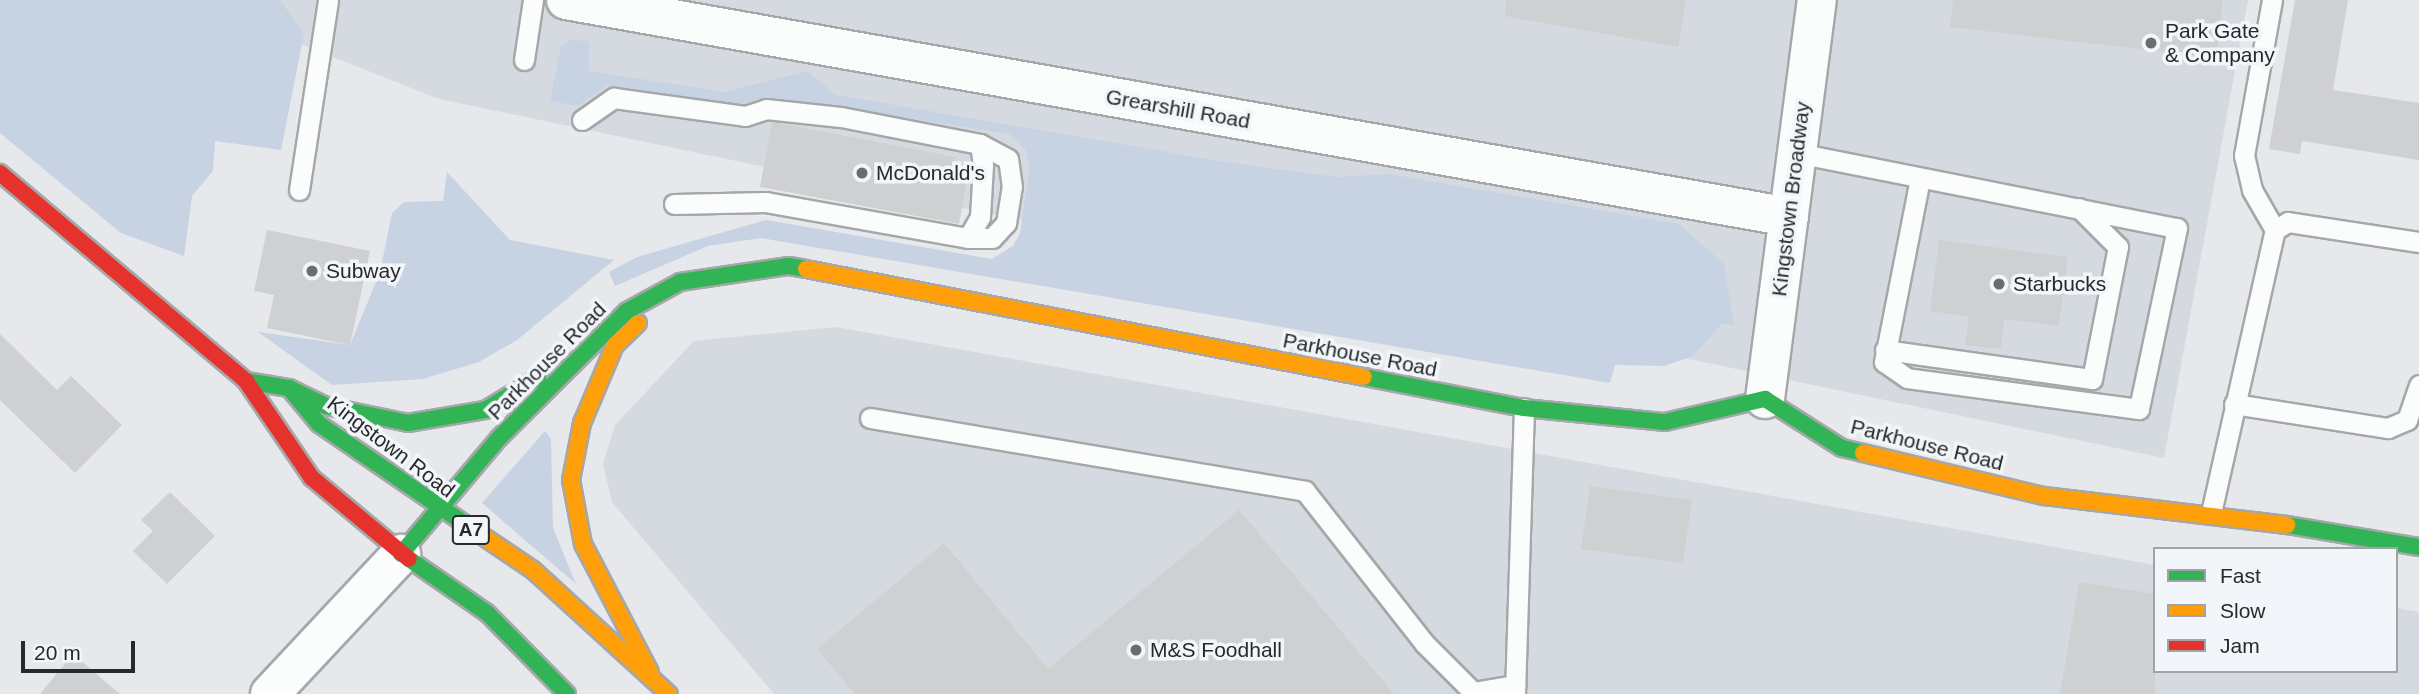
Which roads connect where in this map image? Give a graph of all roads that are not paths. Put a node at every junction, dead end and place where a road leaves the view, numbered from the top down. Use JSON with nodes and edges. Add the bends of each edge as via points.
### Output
{"nodes":[{"id":1,"x":328,"y":0,"type":"edge"},
{"id":2,"x":533,"y":0,"type":"edge"},
{"id":3,"x":566,"y":0,"type":"edge"},
{"id":4,"x":1817,"y":0,"type":"edge"},
{"id":5,"x":2272,"y":0,"type":"edge"},
{"id":6,"x":524,"y":60,"type":"dead end"},
{"id":7,"x":582,"y":120,"type":"dead end"},
{"id":8,"x":980,"y":144,"type":"junction"},
{"id":9,"x":1797,"y":153,"type":"junction"},
{"id":10,"x":0,"y":173,"type":"edge"},
{"id":11,"x":1920,"y":177,"type":"junction"},
{"id":12,"x":299,"y":190,"type":"dead end"},
{"id":13,"x":674,"y":204,"type":"dead end"},
{"id":14,"x":2078,"y":207,"type":"junction"},
{"id":15,"x":1789,"y":218,"type":"junction"},
{"id":16,"x":2275,"y":230,"type":"junction"},
{"id":17,"x":968,"y":238,"type":"junction"},
{"id":18,"x":2419,"y":242,"type":"edge"},
{"id":19,"x":680,"y":282,"type":"junction"},
{"id":20,"x":1885,"y":350,"type":"junction"},
{"id":21,"x":579,"y":354,"type":"junction"},
{"id":22,"x":246,"y":382,"type":"junction"},
{"id":23,"x":2419,"y":385,"type":"edge"},
{"id":24,"x":289,"y":388,"type":"junction"},
{"id":25,"x":1765,"y":399,"type":"junction"},
{"id":26,"x":2234,"y":404,"type":"junction"},
{"id":27,"x":1524,"y":408,"type":"junction"},
{"id":28,"x":870,"y":418,"type":"dead end"},
{"id":29,"x":438,"y":509,"type":"junction"},
{"id":30,"x":2211,"y":513,"type":"junction"},
{"id":31,"x":2415,"y":548,"type":"edge"},
{"id":32,"x":401,"y":554,"type":"junction"},
{"id":33,"x":652,"y":675,"type":"junction"},
{"id":34,"x":1515,"y":690,"type":"edge"},
{"id":35,"x":1472,"y":693,"type":"edge"},
{"id":36,"x":270,"y":694,"type":"edge"},
{"id":37,"x":567,"y":694,"type":"edge"},
{"id":38,"x":669,"y":694,"type":"edge"}],
"edges":[{"from":1,"to":12,"type":"lane"},
{"from":2,"to":6,"type":"lane"},
{"from":3,"to":15,"type":"street","name":"Grearshill Road"},
{"from":4,"to":9,"type":"street","name":"Kingstown Broadway"},
{"from":5,"to":16,"type":"lane","via":[[2244,155],[2252,190]]},
{"from":7,"to":8,"type":"lane","via":[[614,98],[745,116],[765,109],[841,117]]},
{"from":8,"to":17,"type":"lane","via":[[980,217]]},
{"from":8,"to":17,"type":"lane","via":[[1008,159],[1013,187],[1006,223],[992,238]]},
{"from":9,"to":11,"type":"lane"},
{"from":9,"to":15,"type":"street","name":"Kingstown Broadway"},
{"from":10,"to":22,"type":"street"},
{"from":11,"to":14,"type":"lane"},
{"from":11,"to":20,"type":"lane"},
{"from":13,"to":17,"type":"lane","via":[[766,202]]},
{"from":14,"to":20,"type":"lane","via":[[2118,247],[2092,379]]},
{"from":14,"to":20,"type":"lane","via":[[2177,228],[2139,409],[1908,378],[1884,362]]},
{"from":15,"to":25,"type":"street","name":"Kingstown Broadway"},
{"from":16,"to":18,"type":"lane","via":[[2288,222]]},
{"from":16,"to":26,"type":"lane"},
{"from":19,"to":21,"type":"street","name":"Parkhouse Road","via":[[627,311]]},
{"from":19,"to":27,"type":"street","name":"Parkhouse Road","via":[[789,267]]},
{"from":19,"to":33,"type":"street","via":[[615,345],[582,423],[571,481],[583,544]]},
{"from":21,"to":24,"type":"street","via":[[485,410],[408,423],[326,406]]},
{"from":21,"to":29,"type":"street","name":"Parkhouse Road"},
{"from":22,"to":24,"type":"street"},
{"from":22,"to":32,"type":"street","via":[[312,478]]},
{"from":23,"to":26,"type":"lane","via":[[2407,420],[2388,428]]},
{"from":24,"to":29,"type":"street","name":"Kingstown Road","number":"A7","via":[[319,424]]},
{"from":25,"to":27,"type":"street","name":"Parkhouse Road","via":[[1665,422]]},
{"from":25,"to":30,"type":"street","name":"Parkhouse Road","via":[[1842,448],[2044,496]]},
{"from":26,"to":30,"type":"lane"},
{"from":27,"to":34,"type":"lane"},
{"from":28,"to":35,"type":"lane","via":[[1305,491],[1424,643]]},
{"from":29,"to":32,"type":"street","name":"Parkhouse Road"},
{"from":29,"to":33,"type":"street","name":"Kingstown Road","number":"A7","via":[[533,570]]},
{"from":30,"to":31,"type":"street","name":"Parkhouse Road"},
{"from":32,"to":36,"type":"street"},
{"from":32,"to":37,"type":"street","via":[[487,614]]},
{"from":33,"to":38,"type":"street","name":"Kingstown Road","number":"A7"},
{"from":34,"to":35,"type":"lane"}]}
